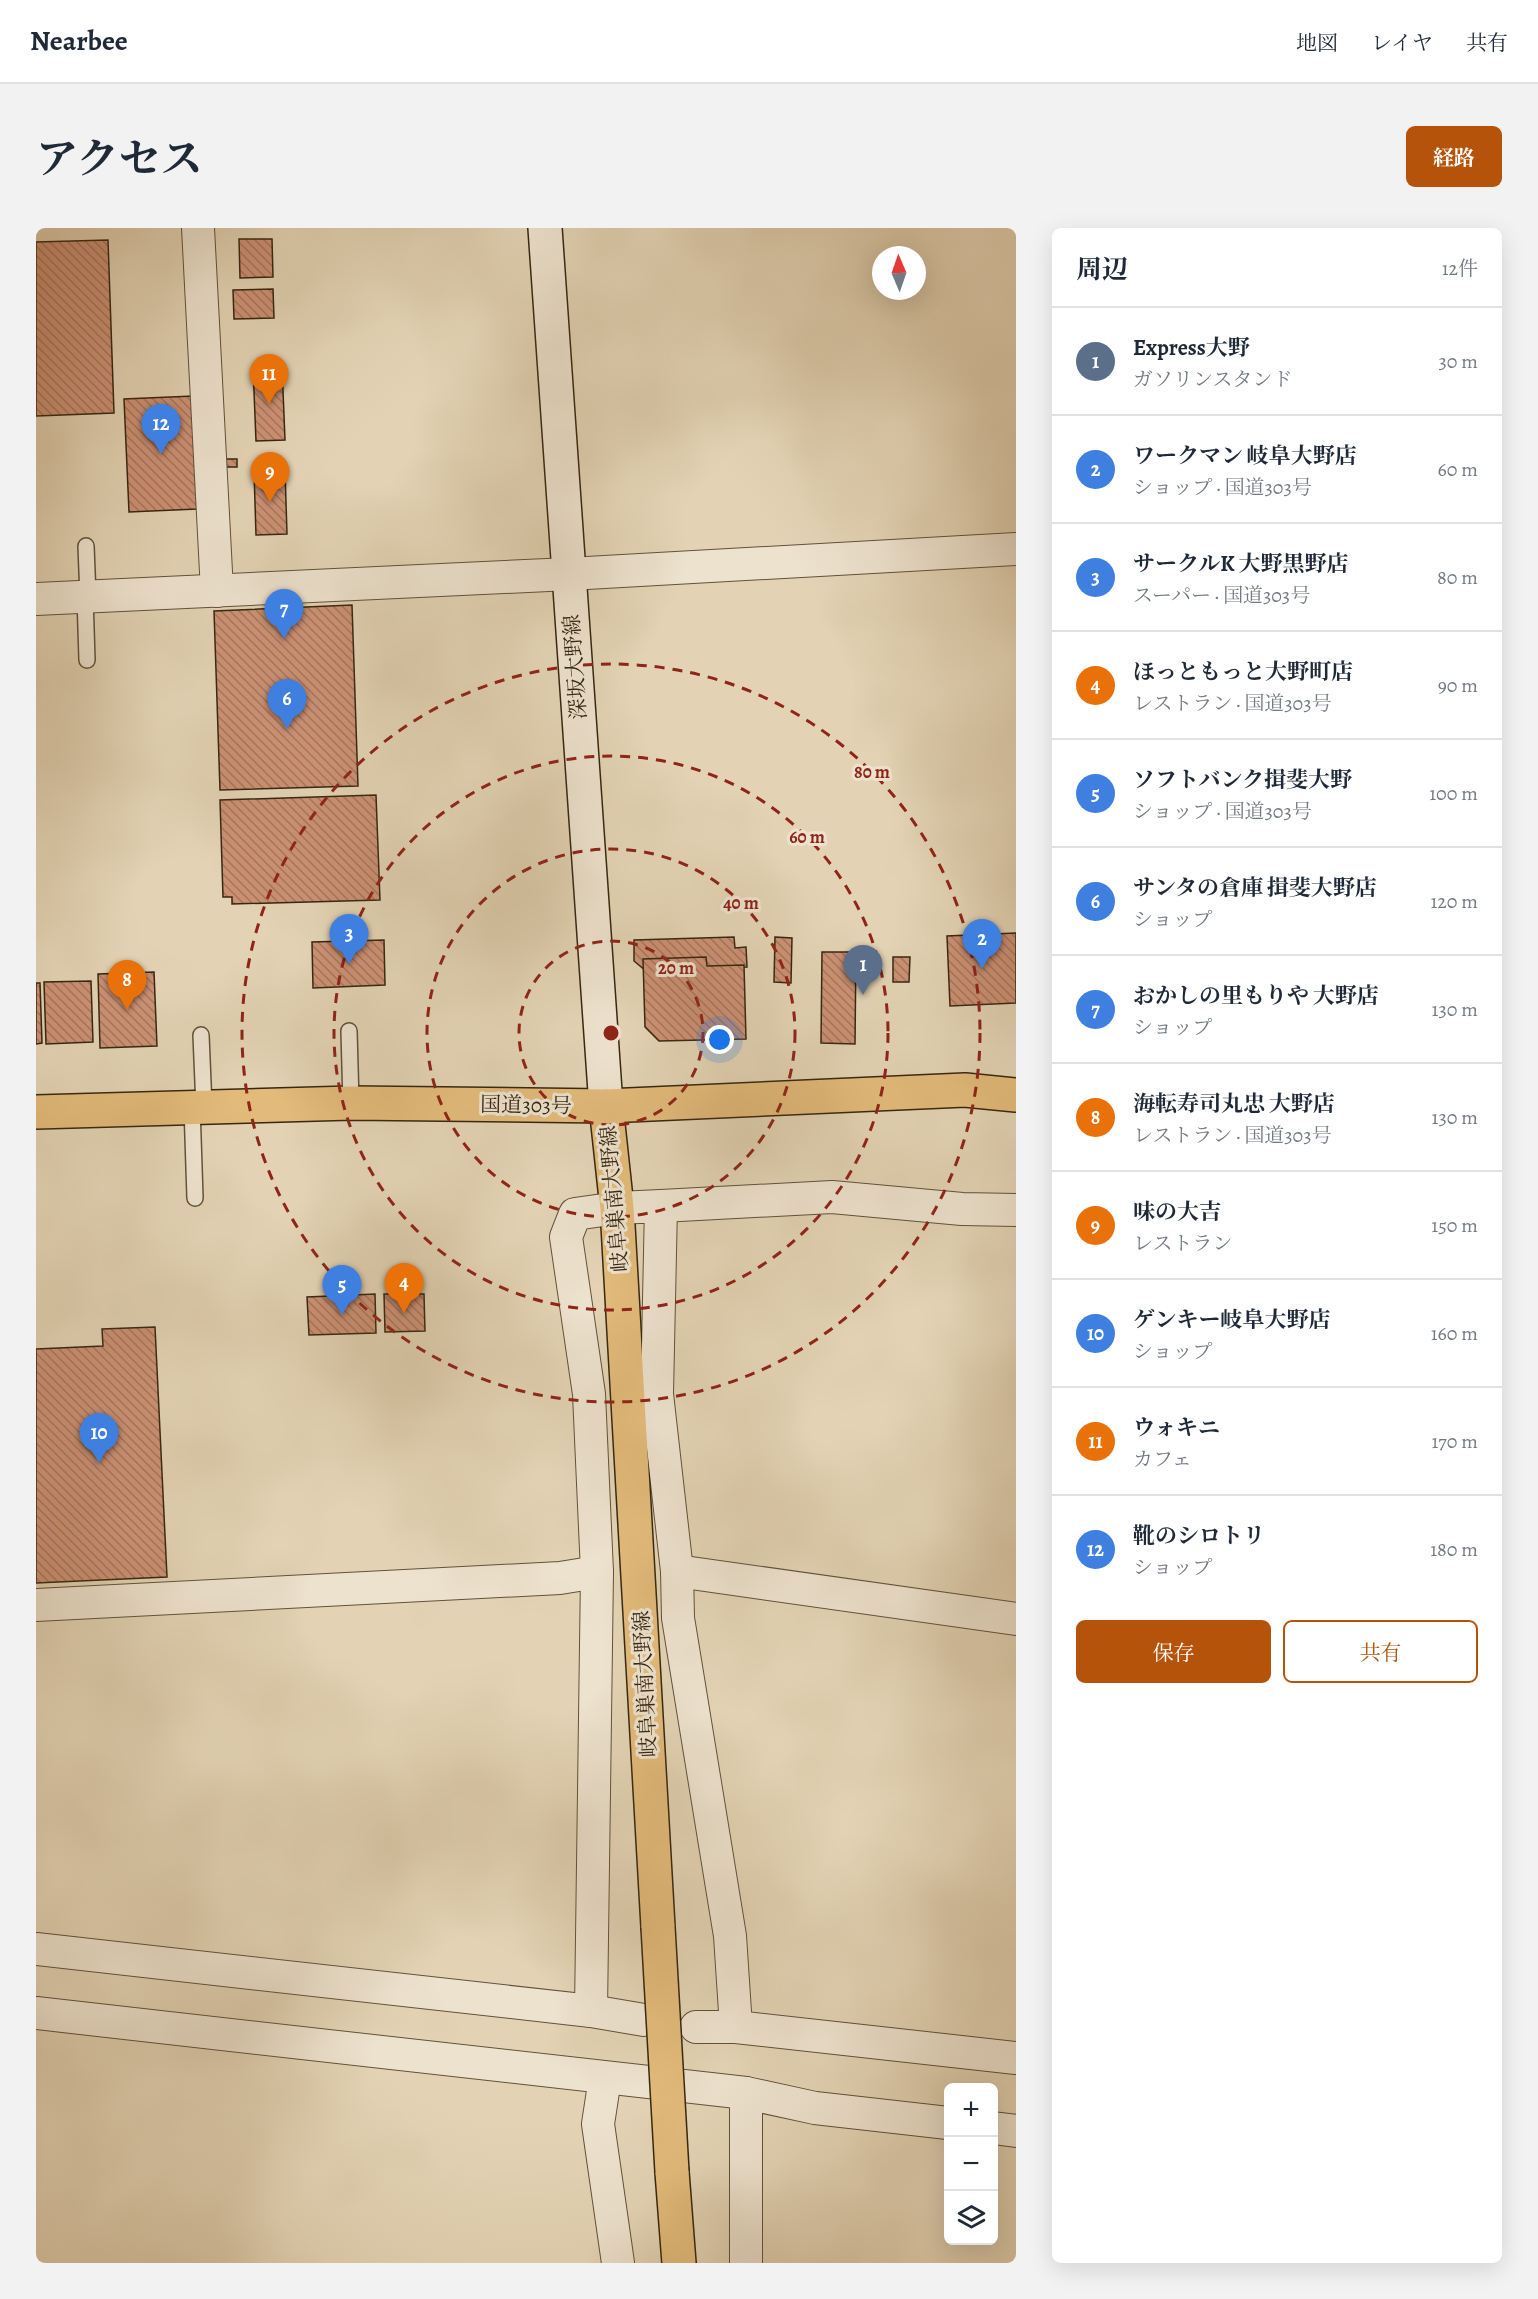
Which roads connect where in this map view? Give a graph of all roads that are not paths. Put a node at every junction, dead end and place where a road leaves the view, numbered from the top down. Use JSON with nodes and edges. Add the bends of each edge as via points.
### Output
{"nodes":[{"id":1,"x":198,"y":228,"type":"edge"},
{"id":2,"x":545,"y":228,"type":"edge"},
{"id":3,"x":86,"y":546,"type":"dead end"},
{"id":4,"x":1016,"y":549,"type":"edge"},
{"id":5,"x":569,"y":574,"type":"junction"},
{"id":6,"x":217,"y":591,"type":"junction"},
{"id":7,"x":86,"y":597,"type":"junction"},
{"id":8,"x":36,"y":599,"type":"edge"},
{"id":9,"x":87,"y":660,"type":"dead end"},
{"id":10,"x":349,"y":1031,"type":"dead end"},
{"id":11,"x":201,"y":1035,"type":"dead end"},
{"id":12,"x":1016,"y":1095,"type":"edge"},
{"id":13,"x":351,"y":1103,"type":"junction"},
{"id":14,"x":606,"y":1106,"type":"junction"},
{"id":15,"x":198,"y":1107,"type":"junction"},
{"id":16,"x":36,"y":1112,"type":"edge"},
{"id":17,"x":195,"y":1198,"type":"dead end"},
{"id":18,"x":661,"y":1206,"type":"junction"},
{"id":19,"x":617,"y":1208,"type":"junction"},
{"id":20,"x":1016,"y":1210,"type":"edge"},
{"id":21,"x":677,"y":1571,"type":"junction"},
{"id":22,"x":597,"y":1572,"type":"junction"},
{"id":23,"x":36,"y":1605,"type":"edge"},
{"id":24,"x":1016,"y":1619,"type":"edge"},
{"id":25,"x":36,"y":1949,"type":"edge"},
{"id":26,"x":591,"y":2011,"type":"junction"},
{"id":27,"x":36,"y":2013,"type":"edge"},
{"id":28,"x":644,"y":2020,"type":"dead end"},
{"id":29,"x":696,"y":2027,"type":"dead end"},
{"id":30,"x":736,"y":2027,"type":"junction"},
{"id":31,"x":1016,"y":2058,"type":"edge"},
{"id":32,"x":605,"y":2078,"type":"junction"},
{"id":33,"x":746,"y":2093,"type":"junction"},
{"id":34,"x":944,"y":2123,"type":"edge"},
{"id":35,"x":998,"y":2129,"type":"edge"},
{"id":36,"x":1016,"y":2131,"type":"edge"},
{"id":37,"x":618,"y":2263,"type":"edge"},
{"id":38,"x":679,"y":2263,"type":"edge"},
{"id":39,"x":746,"y":2263,"type":"edge"}],
"edges":[{"from":1,"to":6,"type":"street"},
{"from":2,"to":5,"type":"main road","name":"深坂大野線"},
{"from":3,"to":7,"type":"lane"},
{"from":4,"to":5,"type":"street"},
{"from":5,"to":6,"type":"street"},
{"from":5,"to":14,"type":"main road","name":"深坂大野線"},
{"from":6,"to":7,"type":"street"},
{"from":7,"to":8,"type":"street"},
{"from":7,"to":9,"type":"lane"},
{"from":10,"to":13,"type":"lane"},
{"from":11,"to":15,"type":"lane"},
{"from":12,"to":14,"type":"main road","name":"国道303号","via":[[965,1090]]},
{"from":13,"to":14,"type":"main road","name":"国道303号"},
{"from":13,"to":15,"type":"main road","name":"国道303号"},
{"from":14,"to":19,"type":"main road","name":"岐阜巣南大野線"},
{"from":15,"to":16,"type":"main road","name":"国道303号"},
{"from":15,"to":17,"type":"lane"},
{"from":18,"to":19,"type":"street"},
{"from":18,"to":20,"type":"street","via":[[832,1197]]},
{"from":18,"to":21,"type":"street","via":[[657,1394]]},
{"from":19,"to":22,"type":"street","via":[[575,1214],[566,1238],[589,1394]]},
{"from":19,"to":38,"type":"main road","name":"岐阜巣南大野線","bridge":true},
{"from":21,"to":24,"type":"street"},
{"from":21,"to":30,"type":"street","via":[[678,1618],[730,1936]]},
{"from":22,"to":23,"type":"street","via":[[561,1578]]},
{"from":22,"to":26,"type":"street"},
{"from":25,"to":26,"type":"street"},
{"from":26,"to":28,"type":"street"},
{"from":27,"to":32,"type":"street"},
{"from":29,"to":30,"type":"street"},
{"from":30,"to":31,"type":"street"},
{"from":32,"to":33,"type":"street"},
{"from":32,"to":37,"type":"street","via":[[598,2124]]},
{"from":33,"to":34,"type":"street","via":[[815,2108]]},
{"from":33,"to":39,"type":"street"},
{"from":35,"to":36,"type":"street"}]}
